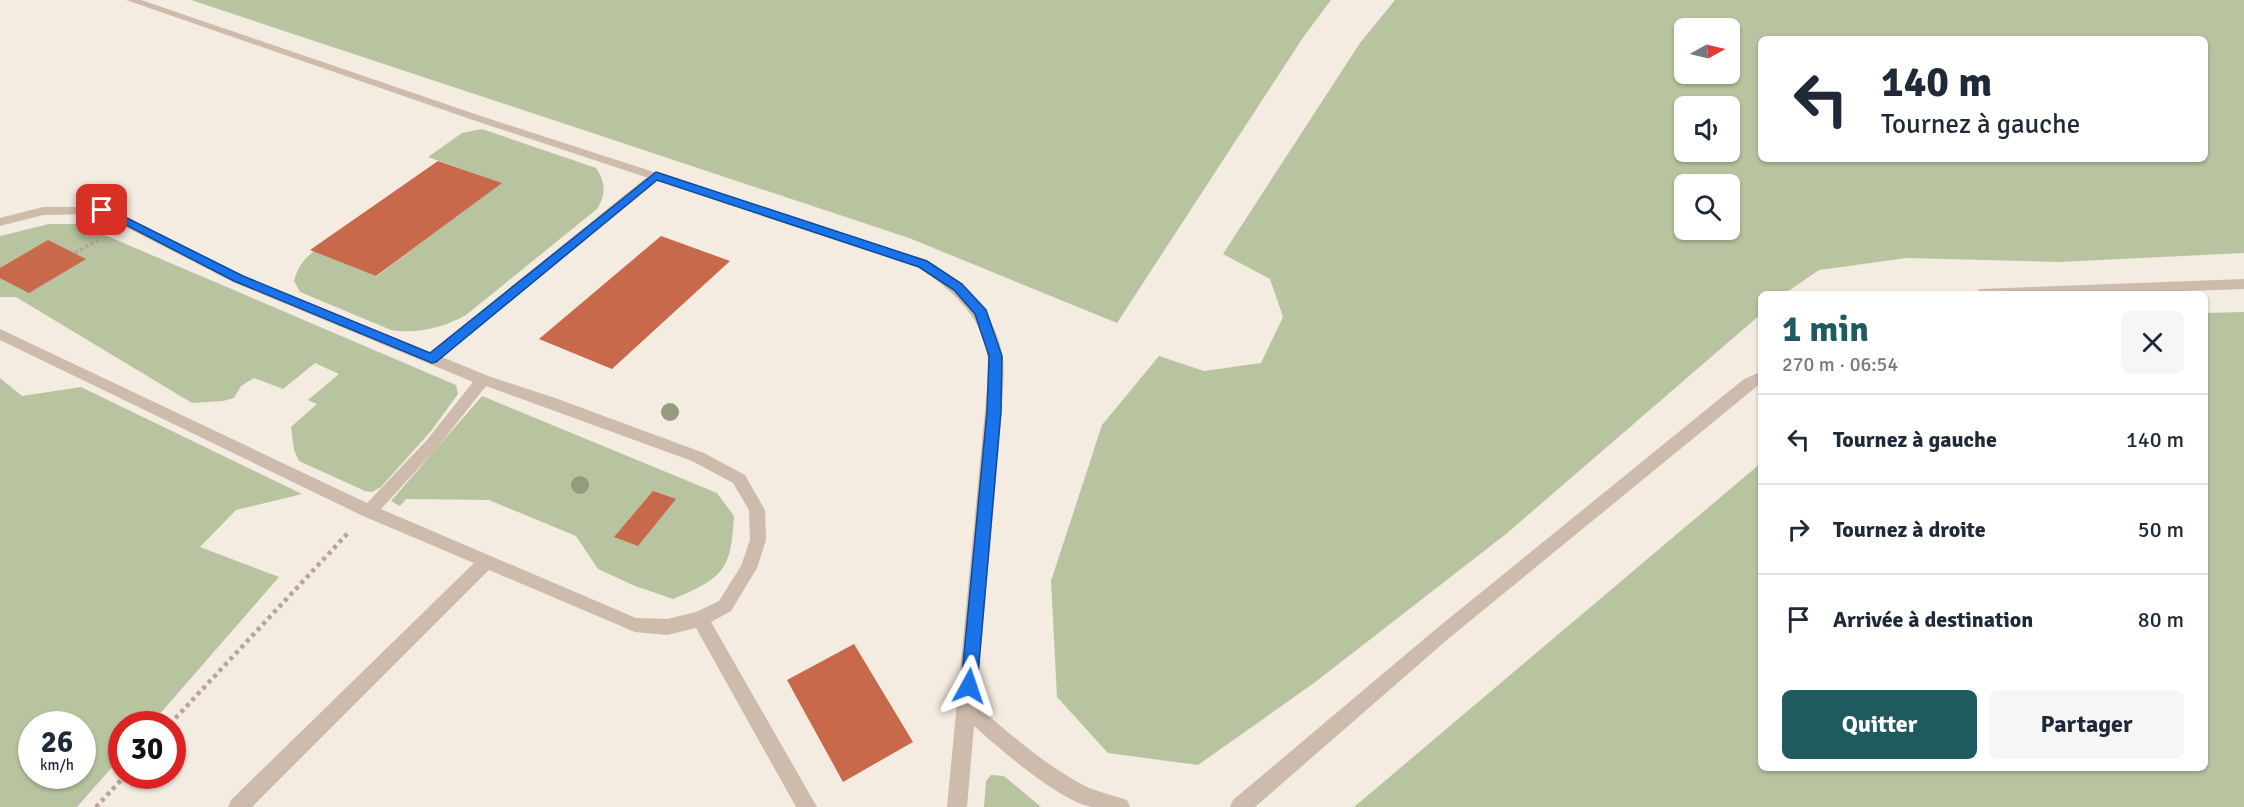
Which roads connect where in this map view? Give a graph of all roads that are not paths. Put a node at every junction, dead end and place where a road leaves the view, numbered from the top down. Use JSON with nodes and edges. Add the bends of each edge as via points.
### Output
{"nodes":[{"id":1,"x":131,"y":0,"type":"edge"},
{"id":2,"x":656,"y":176,"type":"junction"},
{"id":3,"x":0,"y":222,"type":"edge"},
{"id":4,"x":2244,"y":284,"type":"edge"},
{"id":5,"x":2059,"y":291,"type":"edge"},
{"id":6,"x":0,"y":334,"type":"edge"},
{"id":7,"x":432,"y":358,"type":"junction"},
{"id":8,"x":1758,"y":378,"type":"edge"},
{"id":9,"x":483,"y":380,"type":"junction"},
{"id":10,"x":369,"y":511,"type":"junction"},
{"id":11,"x":486,"y":561,"type":"junction"},
{"id":12,"x":700,"y":619,"type":"junction"},
{"id":13,"x":967,"y":709,"type":"junction"},
{"id":14,"x":238,"y":807,"type":"edge"},
{"id":15,"x":807,"y":807,"type":"edge"},
{"id":16,"x":957,"y":807,"type":"edge"},
{"id":17,"x":1120,"y":807,"type":"edge"},
{"id":18,"x":1240,"y":807,"type":"edge"}],
"edges":[{"from":1,"to":2,"type":"street"},
{"from":2,"to":7,"type":"street"},
{"from":2,"to":13,"type":"street","via":[[923,264],[958,287],[981,313],[995,356],[994,411]]},
{"from":3,"to":7,"type":"street","via":[[44,211],[102,210],[238,279]]},
{"from":4,"to":5,"type":"street"},
{"from":6,"to":10,"type":"street"},
{"from":7,"to":9,"type":"street"},
{"from":8,"to":18,"type":"street","via":[[1442,634]]},
{"from":9,"to":10,"type":"street","via":[[432,444]]},
{"from":9,"to":12,"type":"street","via":[[698,457],[739,479],[758,510],[758,540],[749,568],[725,606]]},
{"from":10,"to":11,"type":"street"},
{"from":11,"to":12,"type":"street","via":[[635,625],[667,627]]},
{"from":11,"to":14,"type":"street"},
{"from":12,"to":15,"type":"street"},
{"from":13,"to":16,"type":"street"},
{"from":13,"to":17,"type":"street","via":[[1031,763],[1098,802]]}]}
